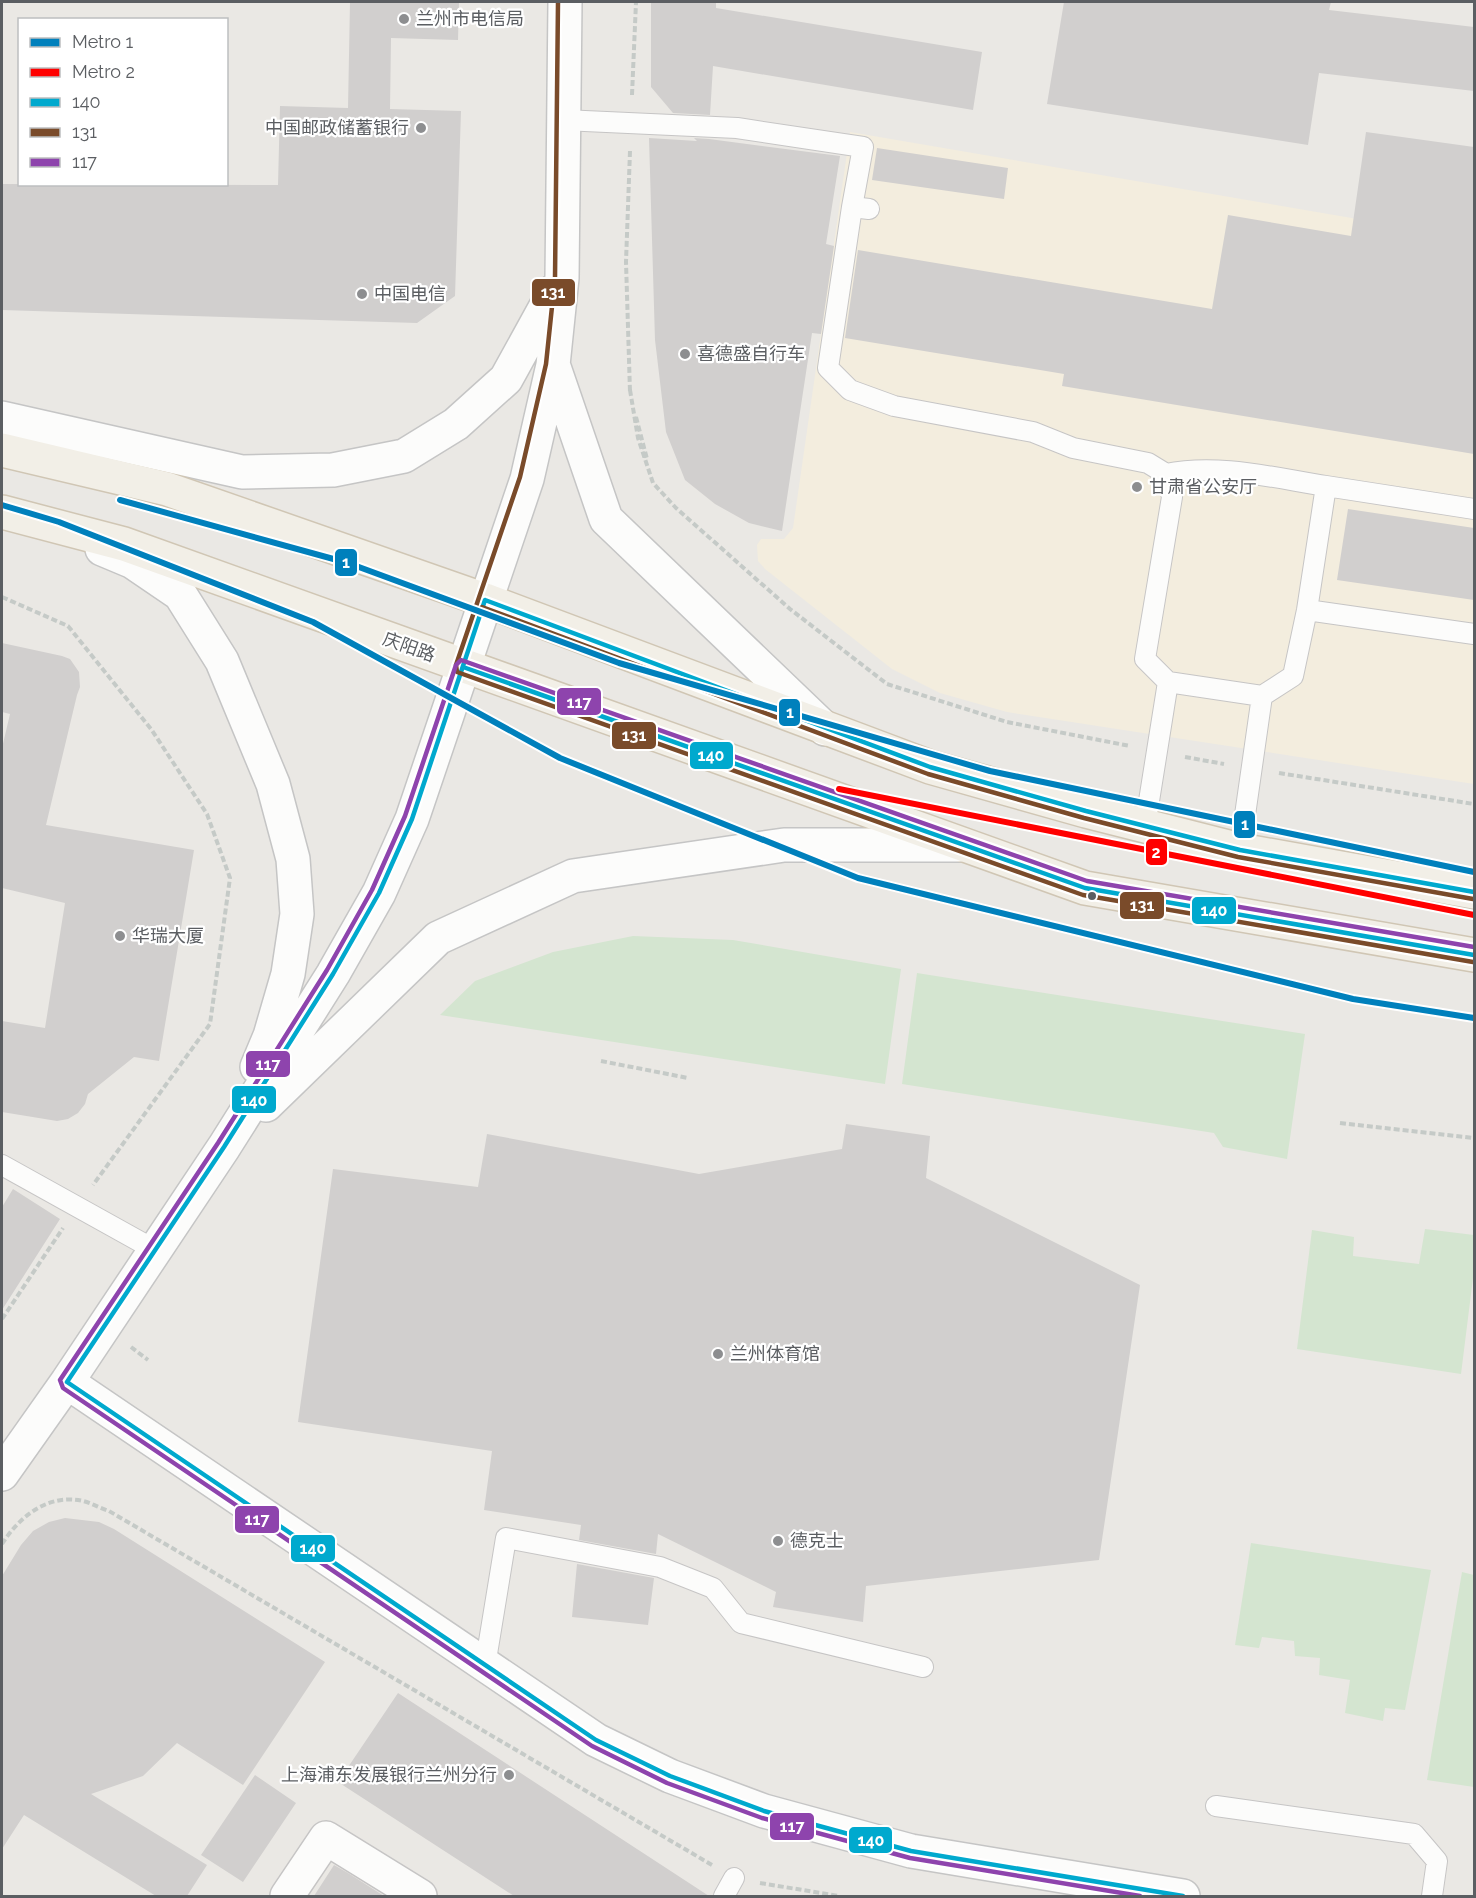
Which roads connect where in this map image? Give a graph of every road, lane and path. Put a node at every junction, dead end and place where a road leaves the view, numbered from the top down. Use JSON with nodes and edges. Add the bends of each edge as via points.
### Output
{"nodes":[{"id":1,"x":565,"y":2,"type":"edge"},
{"id":2,"x":636,"y":2,"type":"edge"},
{"id":3,"x":563,"y":120,"type":"junction"},
{"id":4,"x":631,"y":123,"type":"junction"},
{"id":5,"x":562,"y":278,"type":"junction"},
{"id":6,"x":553,"y":365,"type":"junction"},
{"id":7,"x":2,"y":418,"type":"edge"},
{"id":8,"x":2,"y":450,"type":"edge"},
{"id":9,"x":1166,"y":474,"type":"junction"},
{"id":10,"x":1326,"y":486,"type":"junction"},
{"id":11,"x":1474,"y":509,"type":"edge"},
{"id":12,"x":12,"y":515,"type":"edge"},
{"id":13,"x":2,"y":597,"type":"edge"},
{"id":14,"x":486,"y":600,"type":"junction"},
{"id":15,"x":1307,"y":610,"type":"junction"},
{"id":16,"x":1474,"y":634,"type":"edge"},
{"id":17,"x":463,"y":667,"type":"junction"},
{"id":18,"x":1168,"y":682,"type":"junction"},
{"id":19,"x":1262,"y":696,"type":"junction"},
{"id":20,"x":825,"y":729,"type":"junction"},
{"id":21,"x":1156,"y":751,"type":"junction"},
{"id":22,"x":1252,"y":769,"type":"junction"},
{"id":23,"x":1474,"y":804,"type":"edge"},
{"id":24,"x":1145,"y":826,"type":"junction"},
{"id":25,"x":963,"y":845,"type":"junction"},
{"id":26,"x":1240,"y":850,"type":"junction"},
{"id":27,"x":1474,"y":892,"type":"edge"},
{"id":28,"x":1474,"y":954,"type":"edge"},
{"id":29,"x":601,"y":1061,"type":"dead end"},
{"id":30,"x":688,"y":1078,"type":"dead end"},
{"id":31,"x":1340,"y":1123,"type":"dead end"},
{"id":32,"x":1474,"y":1138,"type":"edge"},
{"id":33,"x":224,"y":1146,"type":"junction"},
{"id":34,"x":2,"y":1165,"type":"edge"},
{"id":35,"x":78,"y":1207,"type":"junction"},
{"id":36,"x":155,"y":1250,"type":"junction"},
{"id":37,"x":2,"y":1319,"type":"edge"},
{"id":38,"x":67,"y":1382,"type":"junction"},
{"id":39,"x":5,"y":1460,"type":"edge"},
{"id":40,"x":2,"y":1545,"type":"edge"},
{"id":41,"x":486,"y":1666,"type":"junction"},
{"id":42,"x":923,"y":1667,"type":"dead end"},
{"id":43,"x":1216,"y":1806,"type":"dead end"},
{"id":44,"x":734,"y":1878,"type":"junction"},
{"id":45,"x":287,"y":1896,"type":"edge"},
{"id":46,"x":420,"y":1896,"type":"edge"},
{"id":47,"x":724,"y":1896,"type":"edge"},
{"id":48,"x":839,"y":1896,"type":"edge"},
{"id":49,"x":1172,"y":1896,"type":"edge"},
{"id":50,"x":1432,"y":1896,"type":"edge"}],
"edges":[{"from":1,"to":3,"type":"street"},
{"from":2,"to":4,"type":"path"},
{"from":3,"to":4,"type":"lane"},
{"from":3,"to":5,"type":"street"},
{"from":4,"to":9,"type":"lane","via":[[737,128],[863,147],[860,208],[828,368],[850,390],[894,406],[1033,432],[1073,448],[1148,463]]},
{"from":4,"to":21,"type":"path","via":[[626,262],[630,390],[638,438],[653,483],[790,609],[887,684],[1007,722]]},
{"from":5,"to":6,"type":"street"},
{"from":5,"to":7,"type":"street","via":[[506,378],[456,424],[404,456],[333,470],[242,472]]},
{"from":6,"to":14,"type":"street","via":[[527,479]]},
{"from":6,"to":20,"type":"street","via":[[606,519]]},
{"from":8,"to":14,"type":"main road","via":[[167,489]]},
{"from":9,"to":10,"type":"lane","via":[[1209,468]]},
{"from":9,"to":18,"type":"lane","via":[[1172,497],[1145,658]]},
{"from":10,"to":11,"type":"lane"},
{"from":10,"to":15,"type":"lane"},
{"from":12,"to":17,"type":"main road","name":"庆阳路","via":[[124,544]]},
{"from":12,"to":33,"type":"street","via":[[133,562],[180,594],[222,661],[273,784],[293,859],[297,914],[288,974],[270,1036]]},
{"from":13,"to":35,"type":"path","via":[[68,626],[75,634],[152,729],[207,814],[230,878],[210,1024]]},
{"from":14,"to":17,"type":"street"},
{"from":14,"to":20,"type":"main road"},
{"from":15,"to":16,"type":"lane"},
{"from":15,"to":19,"type":"lane","via":[[1293,676]]},
{"from":17,"to":25,"type":"main road","name":"庆阳路"},
{"from":17,"to":33,"type":"street","via":[[412,819],[379,893],[333,974]]},
{"from":18,"to":19,"type":"lane"},
{"from":18,"to":21,"type":"lane"},
{"from":19,"to":22,"type":"lane"},
{"from":20,"to":24,"type":"main road","via":[[930,767]]},
{"from":21,"to":22,"type":"path"},
{"from":21,"to":24,"type":"lane"},
{"from":22,"to":23,"type":"path"},
{"from":22,"to":26,"type":"lane"},
{"from":24,"to":26,"type":"main road"},
{"from":25,"to":28,"type":"main road","name":"庆阳路","via":[[1085,888]]},
{"from":25,"to":33,"type":"street","via":[[784,845],[573,876],[438,938]]},
{"from":26,"to":27,"type":"main road"},
{"from":29,"to":30,"type":"path"},
{"from":31,"to":32,"type":"path"},
{"from":33,"to":36,"type":"street"},
{"from":34,"to":35,"type":"lane"},
{"from":35,"to":36,"type":"lane"},
{"from":35,"to":37,"type":"path"},
{"from":36,"to":38,"type":"street"},
{"from":38,"to":39,"type":"street"},
{"from":38,"to":41,"type":"street"},
{"from":40,"to":44,"type":"path","via":[[30,1512],[51,1502],[81,1501],[109,1511]]},
{"from":41,"to":42,"type":"lane","via":[[506,1538],[660,1567],[713,1588],[741,1623]]},
{"from":41,"to":49,"type":"street","via":[[596,1740],[670,1776],[764,1811],[911,1851]]},
{"from":43,"to":50,"type":"lane","via":[[1414,1834],[1437,1861]]},
{"from":44,"to":47,"type":"lane"},
{"from":44,"to":48,"type":"path"},
{"from":45,"to":46,"type":"street","via":[[326,1839]]}]}
